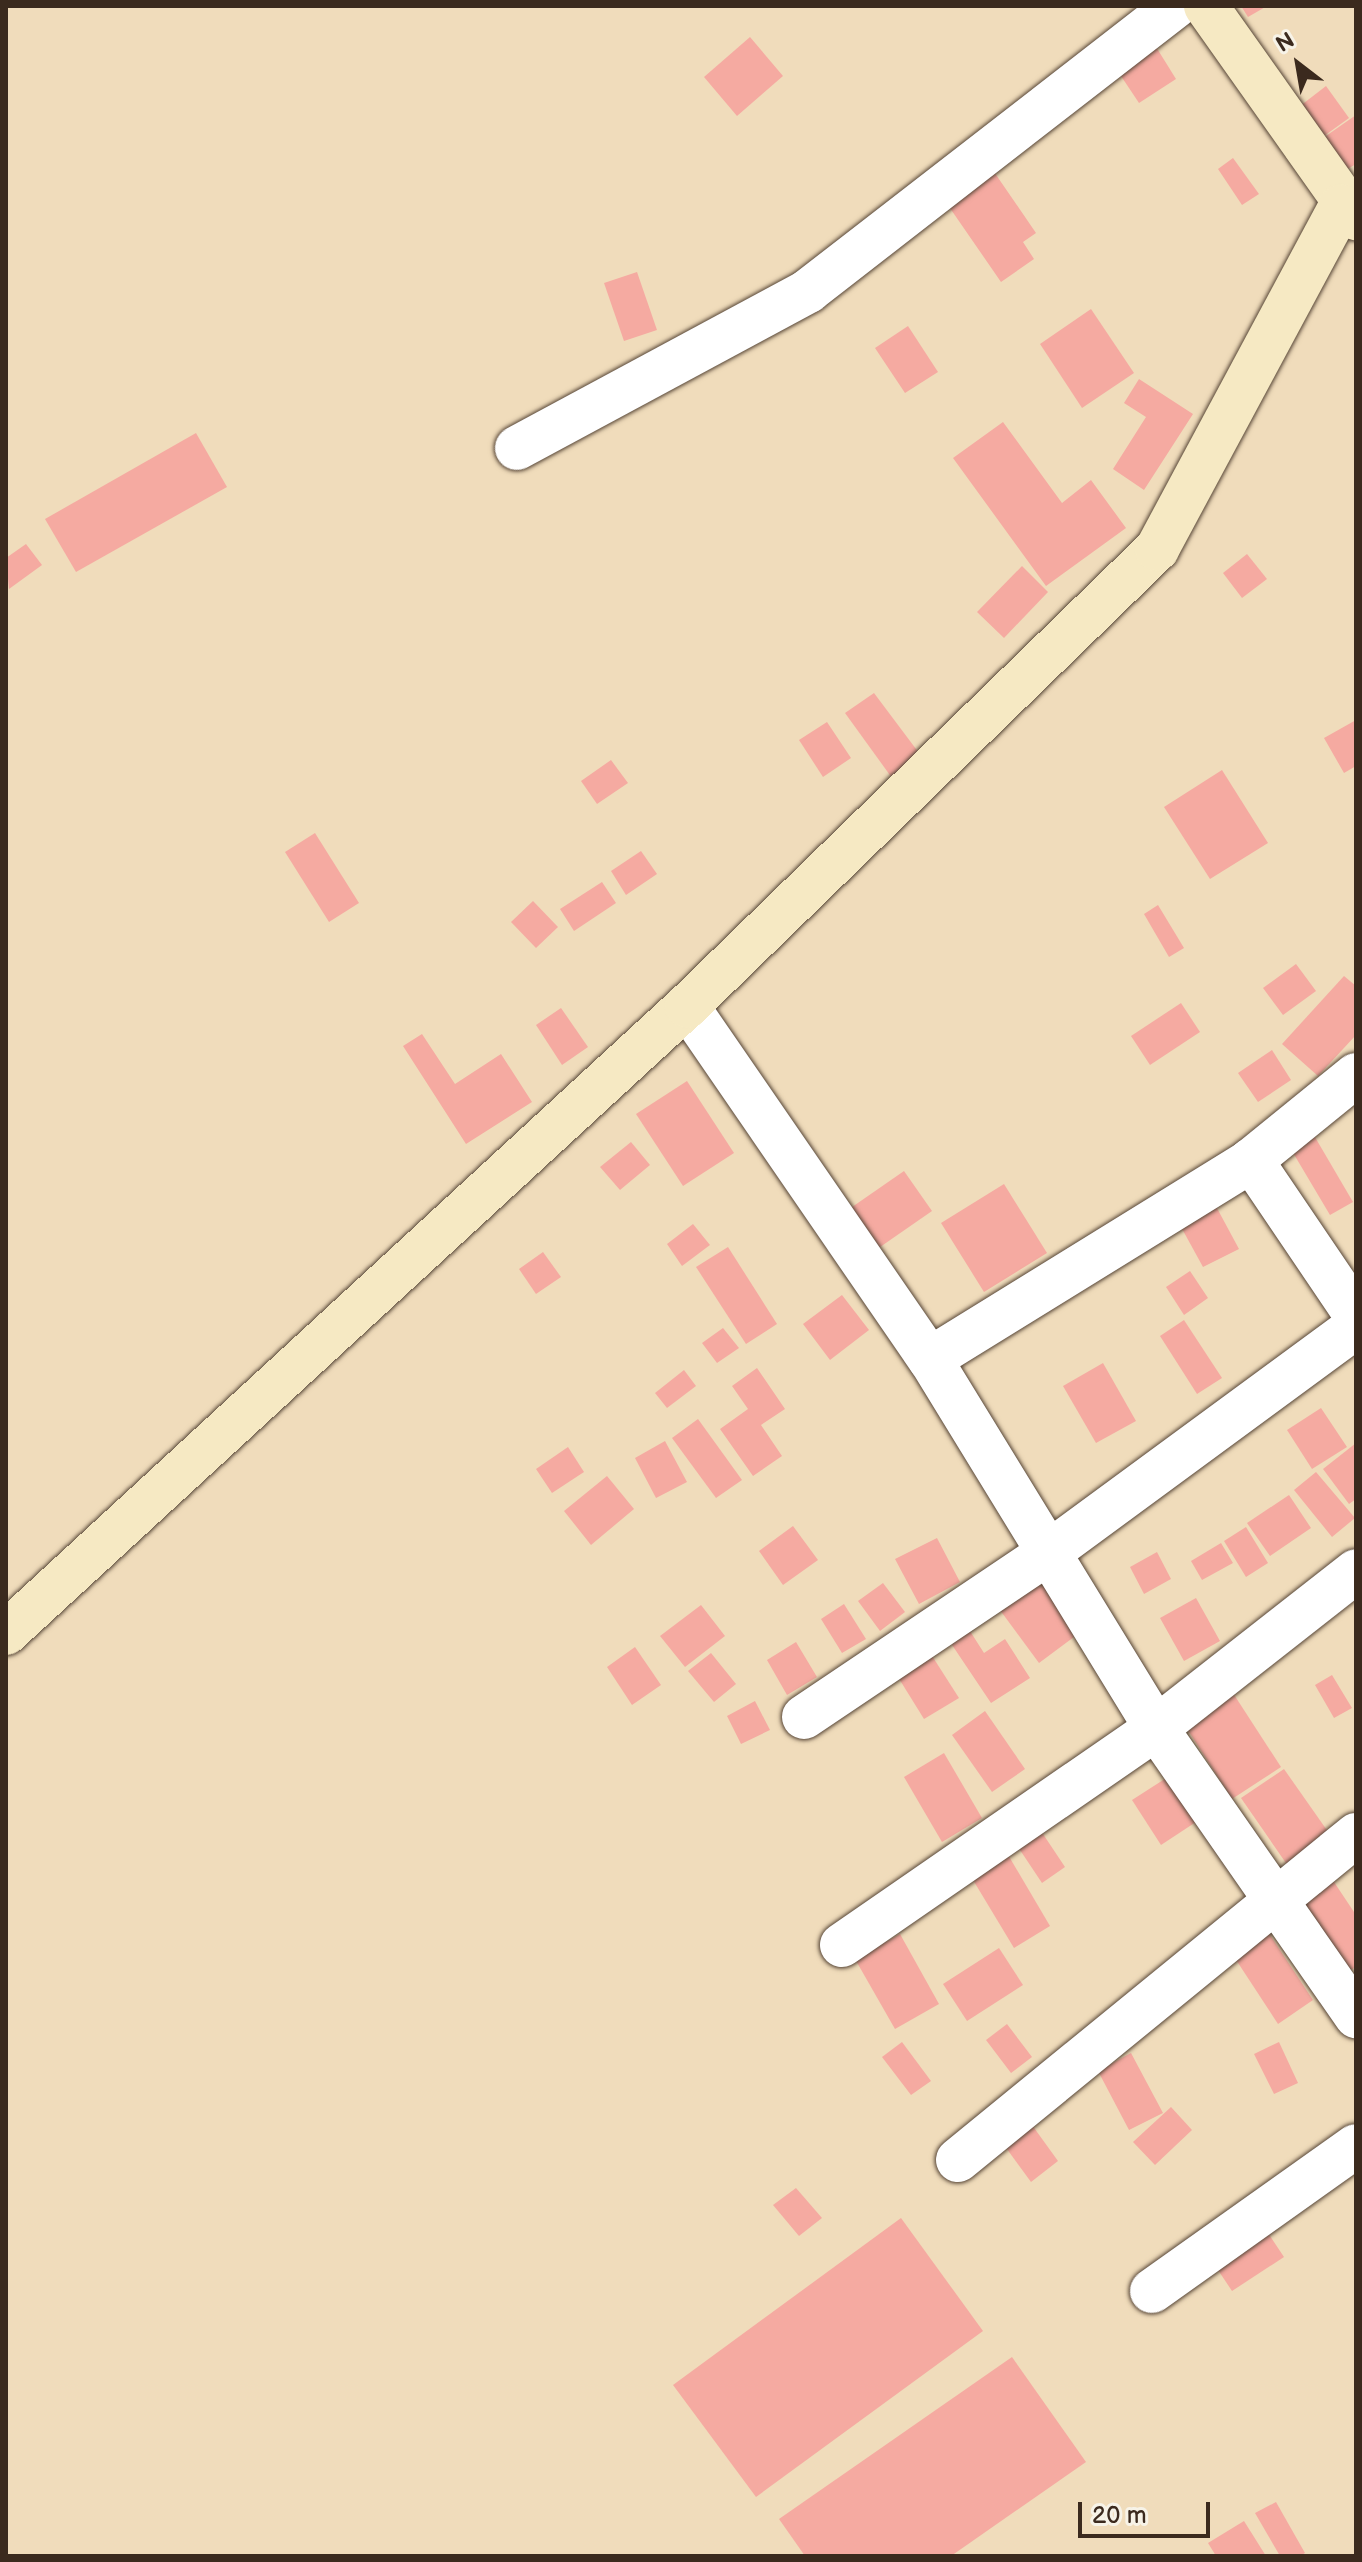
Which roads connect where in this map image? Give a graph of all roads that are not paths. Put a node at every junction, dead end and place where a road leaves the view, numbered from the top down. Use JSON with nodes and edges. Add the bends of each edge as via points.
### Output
{"nodes":[{"id":1,"x":1175,"y":6,"type":"edge"},
{"id":2,"x":1206,"y":6,"type":"edge"},
{"id":3,"x":1351,"y":206,"type":"edge"},
{"id":4,"x":517,"y":448,"type":"dead end"},
{"id":5,"x":687,"y":1006,"type":"junction"},
{"id":6,"x":1356,"y":1075,"type":"edge"},
{"id":7,"x":1251,"y":1160,"type":"junction"},
{"id":8,"x":1356,"y":1315,"type":"edge"},
{"id":9,"x":1356,"y":1327,"type":"edge"},
{"id":10,"x":930,"y":1359,"type":"junction"},
{"id":11,"x":1048,"y":1553,"type":"junction"},
{"id":12,"x":1356,"y":1571,"type":"edge"},
{"id":13,"x":6,"y":1633,"type":"edge"},
{"id":14,"x":804,"y":1717,"type":"dead end"},
{"id":15,"x":1156,"y":1728,"type":"junction"},
{"id":16,"x":1356,"y":1835,"type":"edge"},
{"id":17,"x":1274,"y":1898,"type":"junction"},
{"id":18,"x":842,"y":1945,"type":"dead end"},
{"id":19,"x":1356,"y":2016,"type":"edge"},
{"id":20,"x":1356,"y":2146,"type":"edge"},
{"id":21,"x":958,"y":2160,"type":"dead end"},
{"id":22,"x":1152,"y":2291,"type":"dead end"}],
"edges":[{"from":1,"to":4,"type":"street","via":[[808,291]]},
{"from":2,"to":3,"type":"street"},
{"from":3,"to":5,"type":"street","via":[[1157,549]]},
{"from":5,"to":10,"type":"street"},
{"from":5,"to":13,"type":"street"},
{"from":6,"to":7,"type":"street"},
{"from":7,"to":8,"type":"street"},
{"from":7,"to":10,"type":"street"},
{"from":9,"to":11,"type":"street"},
{"from":10,"to":11,"type":"street"},
{"from":11,"to":14,"type":"street"},
{"from":11,"to":15,"type":"street"},
{"from":12,"to":15,"type":"street"},
{"from":15,"to":17,"type":"street"},
{"from":15,"to":18,"type":"street"},
{"from":16,"to":17,"type":"street"},
{"from":17,"to":19,"type":"street"},
{"from":17,"to":21,"type":"street"},
{"from":20,"to":22,"type":"street"}]}
